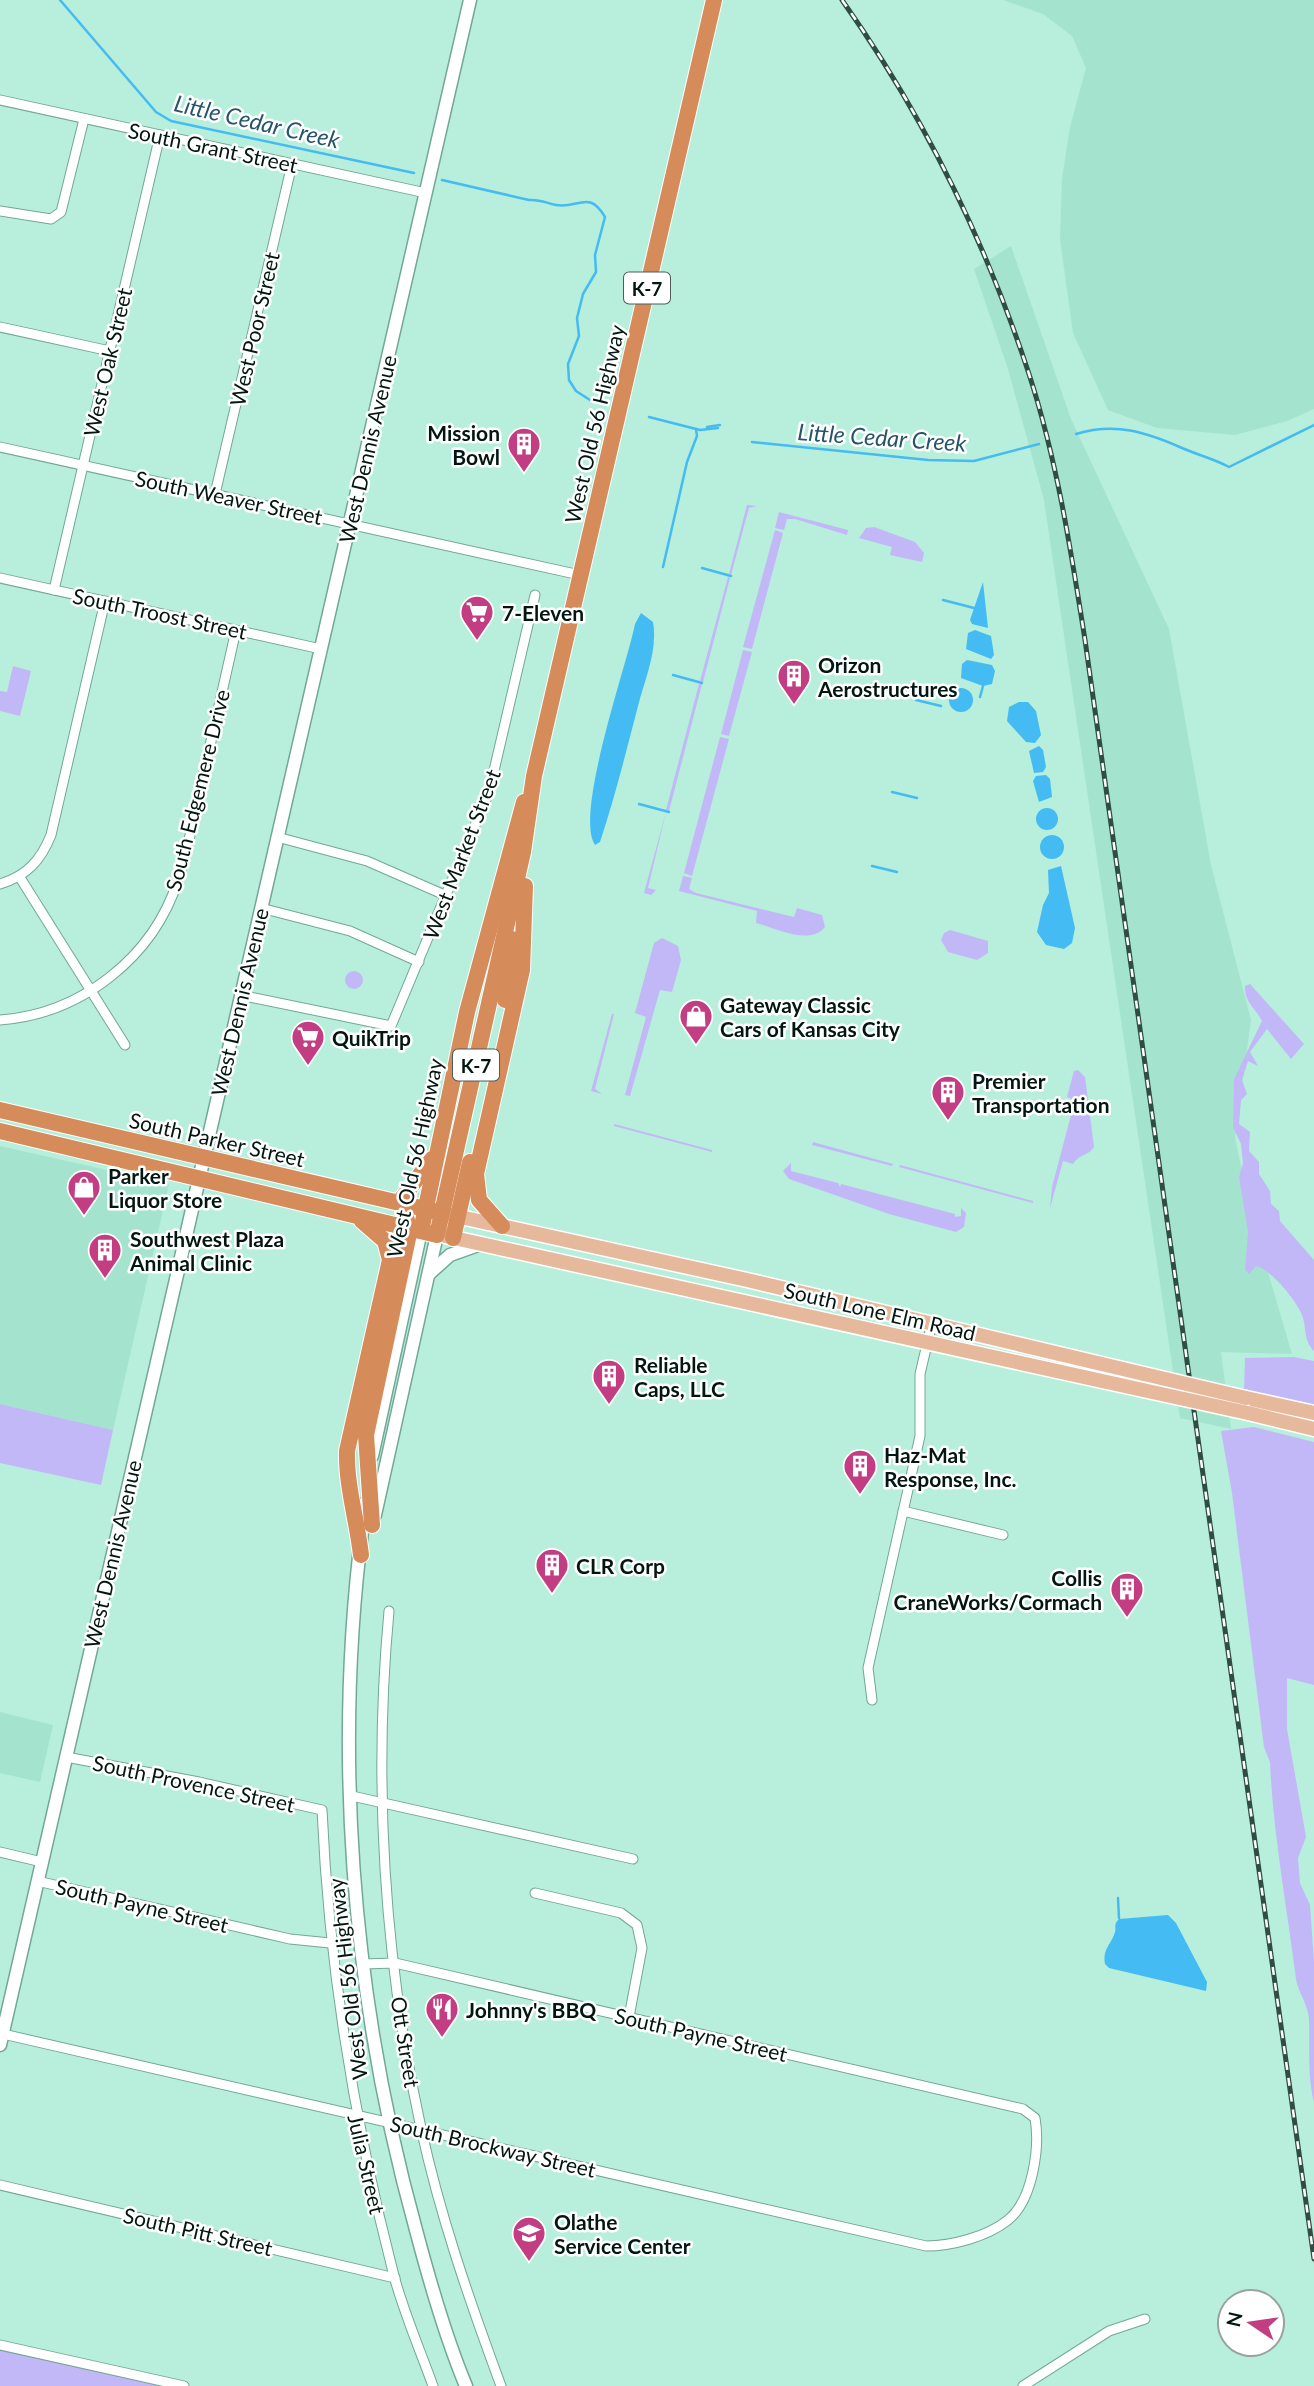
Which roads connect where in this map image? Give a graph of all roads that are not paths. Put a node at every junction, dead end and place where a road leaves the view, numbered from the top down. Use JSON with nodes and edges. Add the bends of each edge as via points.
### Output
{"nodes":[{"id":1,"x":470,"y":0,"type":"edge"},
{"id":2,"x":714,"y":0,"type":"edge"},
{"id":3,"x":0,"y":100,"type":"edge"},
{"id":4,"x":84,"y":119,"type":"junction"},
{"id":5,"x":160,"y":135,"type":"junction"},
{"id":6,"x":292,"y":164,"type":"junction"},
{"id":7,"x":426,"y":193,"type":"junction"},
{"id":8,"x":0,"y":211,"type":"edge"},
{"id":9,"x":0,"y":327,"type":"edge"},
{"id":10,"x":110,"y":351,"type":"junction"},
{"id":11,"x":0,"y":447,"type":"edge"},
{"id":12,"x":84,"y":465,"type":"junction"},
{"id":13,"x":215,"y":494,"type":"junction"},
{"id":14,"x":349,"y":524,"type":"junction"},
{"id":15,"x":580,"y":575,"type":"junction"},
{"id":16,"x":0,"y":578,"type":"edge"},
{"id":17,"x":54,"y":590,"type":"junction"},
{"id":18,"x":535,"y":595,"type":"dead end"},
{"id":19,"x":105,"y":601,"type":"junction"},
{"id":20,"x":236,"y":630,"type":"junction"},
{"id":21,"x":321,"y":649,"type":"junction"},
{"id":22,"x":534,"y":776,"type":"junction"},
{"id":23,"x":277,"y":837,"type":"junction"},
{"id":24,"x":19,"y":876,"type":"junction"},
{"id":25,"x":500,"y":882,"type":"junction"},
{"id":26,"x":0,"y":884,"type":"edge"},
{"id":27,"x":447,"y":895,"type":"junction"},
{"id":28,"x":261,"y":908,"type":"junction"},
{"id":29,"x":509,"y":917,"type":"junction"},
{"id":30,"x":419,"y":962,"type":"junction"},
{"id":31,"x":92,"y":991,"type":"junction"},
{"id":32,"x":240,"y":995,"type":"junction"},
{"id":33,"x":0,"y":1020,"type":"edge"},
{"id":34,"x":125,"y":1045,"type":"dead end"},
{"id":35,"x":0,"y":1110,"type":"edge"},
{"id":36,"x":0,"y":1131,"type":"edge"},
{"id":37,"x":438,"y":1150,"type":"junction"},
{"id":38,"x":202,"y":1157,"type":"junction"},
{"id":39,"x":197,"y":1178,"type":"junction"},
{"id":40,"x":400,"y":1201,"type":"junction"},
{"id":41,"x":425,"y":1209,"type":"junction"},
{"id":42,"x":450,"y":1214,"type":"junction"},
{"id":43,"x":357,"y":1217,"type":"junction"},
{"id":44,"x":502,"y":1226,"type":"junction"},
{"id":45,"x":422,"y":1232,"type":"junction"},
{"id":46,"x":453,"y":1238,"type":"junction"},
{"id":47,"x":481,"y":1244,"type":"junction"},
{"id":48,"x":427,"y":1276,"type":"junction"},
{"id":49,"x":932,"y":1323,"type":"junction"},
{"id":50,"x":928,"y":1345,"type":"junction"},
{"id":51,"x":1247,"y":1406,"type":"junction"},
{"id":52,"x":1314,"y":1413,"type":"edge"},
{"id":53,"x":1314,"y":1429,"type":"edge"},
{"id":54,"x":368,"y":1491,"type":"junction"},
{"id":55,"x":903,"y":1511,"type":"junction"},
{"id":56,"x":372,"y":1525,"type":"junction"},
{"id":57,"x":1003,"y":1535,"type":"dead end"},
{"id":58,"x":361,"y":1555,"type":"junction"},
{"id":59,"x":389,"y":1611,"type":"dead end"},
{"id":60,"x":872,"y":1700,"type":"dead end"},
{"id":61,"x":66,"y":1757,"type":"junction"},
{"id":62,"x":352,"y":1796,"type":"junction"},
{"id":63,"x":383,"y":1801,"type":"junction"},
{"id":64,"x":322,"y":1810,"type":"joint"},
{"id":65,"x":0,"y":1852,"type":"edge"},
{"id":66,"x":633,"y":1859,"type":"dead end"},
{"id":67,"x":41,"y":1862,"type":"junction"},
{"id":68,"x":37,"y":1881,"type":"junction"},
{"id":69,"x":535,"y":1893,"type":"dead end"},
{"id":70,"x":330,"y":1942,"type":"junction"},
{"id":71,"x":395,"y":1963,"type":"junction"},
{"id":72,"x":363,"y":1964,"type":"junction"},
{"id":73,"x":6,"y":1990,"type":"edge"},
{"id":74,"x":629,"y":2017,"type":"junction"},
{"id":75,"x":1,"y":2039,"type":"edge"},
{"id":76,"x":356,"y":2116,"type":"junction"},
{"id":77,"x":1035,"y":2118,"type":"joint"},
{"id":78,"x":389,"y":2121,"type":"junction"},
{"id":79,"x":421,"y":2128,"type":"junction"},
{"id":80,"x":0,"y":2185,"type":"edge"},
{"id":81,"x":395,"y":2278,"type":"junction"},
{"id":82,"x":1145,"y":2319,"type":"dead end"},
{"id":83,"x":0,"y":2345,"type":"edge"},
{"id":84,"x":184,"y":2386,"type":"edge"},
{"id":85,"x":433,"y":2386,"type":"edge"},
{"id":86,"x":466,"y":2386,"type":"edge"},
{"id":87,"x":501,"y":2386,"type":"edge"},
{"id":88,"x":1023,"y":2386,"type":"edge"}],
"edges":[{"from":1,"to":7,"type":"street","name":"West Dennis Avenue"},
{"from":2,"to":15,"type":"highway","name":"West Old 56 Highway","number":"K-7"},
{"from":3,"to":4,"type":"street","name":"South Grant Street"},
{"from":4,"to":5,"type":"street","name":"South Grant Street"},
{"from":4,"to":8,"type":"street","via":[[61,212],[51,219]]},
{"from":5,"to":6,"type":"street","name":"South Grant Street"},
{"from":5,"to":10,"type":"street","name":"West Oak Street"},
{"from":6,"to":7,"type":"street","name":"South Grant Street"},
{"from":6,"to":13,"type":"street","name":"West Poor Street"},
{"from":7,"to":14,"type":"street","name":"West Dennis Avenue"},
{"from":9,"to":10,"type":"street"},
{"from":10,"to":12,"type":"street","name":"West Oak Street"},
{"from":11,"to":12,"type":"street","name":"South Weaver Street"},
{"from":12,"to":13,"type":"street","name":"South Weaver Street"},
{"from":12,"to":17,"type":"street","name":"West Oak Street"},
{"from":13,"to":14,"type":"street","name":"South Weaver Street"},
{"from":14,"to":15,"type":"street","name":"South Weaver Street"},
{"from":14,"to":21,"type":"street","name":"West Dennis Avenue"},
{"from":15,"to":22,"type":"highway","name":"West Old 56 Highway","number":"K-7"},
{"from":16,"to":17,"type":"street","name":"South Troost Street"},
{"from":17,"to":19,"type":"street","name":"South Troost Street"},
{"from":18,"to":27,"type":"street","name":"West Market Street","via":[[489,792]]},
{"from":19,"to":20,"type":"street","name":"South Troost Street"},
{"from":19,"to":24,"type":"street","via":[[51,835],[36,864]]},
{"from":20,"to":21,"type":"street","name":"South Troost Street"},
{"from":20,"to":31,"type":"street","name":"South Edgemere Drive","via":[[178,880],[143,945]]},
{"from":21,"to":23,"type":"street","name":"West Dennis Avenue"},
{"from":22,"to":25,"type":"highway","name":"West Old 56 Highway","number":"K-7"},
{"from":22,"to":29,"type":"highway","name":"West Old 56 Highway","number":"K-7"},
{"from":22,"to":44,"type":"highway","via":[[534,831],[522,913],[522,970],[475,1174],[479,1200]]},
{"from":23,"to":27,"type":"street","via":[[367,861]]},
{"from":23,"to":28,"type":"street","name":"West Dennis Avenue"},
{"from":24,"to":26,"type":"street"},
{"from":24,"to":31,"type":"street"},
{"from":25,"to":29,"type":"highway"},
{"from":25,"to":37,"type":"highway","name":"West Old 56 Highway","number":"K-7"},
{"from":27,"to":30,"type":"street","name":"West Market Street"},
{"from":28,"to":30,"type":"street","via":[[340,928]]},
{"from":28,"to":32,"type":"street","name":"West Dennis Avenue"},
{"from":29,"to":42,"type":"highway","name":"West Old 56 Highway","number":"K-7"},
{"from":30,"to":32,"type":"street","name":"West Market Street","via":[[391,1026]]},
{"from":31,"to":33,"type":"street","name":"South Edgemere Drive","via":[[43,1012]]},
{"from":31,"to":34,"type":"street"},
{"from":32,"to":38,"type":"street","name":"West Dennis Avenue"},
{"from":35,"to":38,"type":"highway","name":"South Parker Street"},
{"from":36,"to":39,"type":"highway","name":"South Parker Street"},
{"from":37,"to":40,"type":"highway","number":"K-7"},
{"from":37,"to":41,"type":"highway","name":"West Old 56 Highway"},
{"from":38,"to":39,"type":"street","name":"West Dennis Avenue"},
{"from":38,"to":40,"type":"highway","name":"South Parker Street"},
{"from":39,"to":43,"type":"highway","name":"South Parker Street"},
{"from":39,"to":61,"type":"street","name":"West Dennis Avenue"},
{"from":40,"to":41,"type":"highway","name":"South Parker Street"},
{"from":40,"to":45,"type":"highway"},
{"from":41,"to":42,"type":"highway","name":"South Parker Street"},
{"from":41,"to":45,"type":"highway","name":"West Old 56 Highway"},
{"from":42,"to":44,"type":"main road","name":"South Lone Elm Road"},
{"from":42,"to":45,"type":"highway","name":"West Old 56 Highway","number":"K-7"},
{"from":42,"to":46,"type":"highway"},
{"from":43,"to":45,"type":"highway","name":"South Parker Street"},
{"from":43,"to":58,"type":"highway","via":[[385,1241],[390,1260],[347,1451]]},
{"from":44,"to":49,"type":"main road","name":"South Lone Elm Road"},
{"from":45,"to":46,"type":"main road","name":"South Lone Elm Road"},
{"from":45,"to":48,"type":"street","name":"West Old 56 Highway"},
{"from":45,"to":54,"type":"highway","via":[[369,1414],[365,1446]]},
{"from":46,"to":47,"type":"main road","name":"South Lone Elm Road"},
{"from":47,"to":48,"type":"street","via":[[450,1255]]},
{"from":47,"to":50,"type":"main road","name":"South Lone Elm Road"},
{"from":48,"to":56,"type":"street","name":"West Old 56 Highway"},
{"from":49,"to":50,"type":"street"},
{"from":49,"to":51,"type":"main road","name":"South Lone Elm Road","bridge":true,"via":[[1144,1374]]},
{"from":50,"to":51,"type":"main road","name":"South Lone Elm Road","bridge":true,"via":[[1143,1390]]},
{"from":50,"to":55,"type":"street","via":[[920,1374],[920,1436]]},
{"from":51,"to":52,"type":"main road","name":"South Lone Elm Road"},
{"from":51,"to":53,"type":"main road","name":"South Lone Elm Road"},
{"from":54,"to":56,"type":"highway"},
{"from":54,"to":58,"type":"street","name":"West Old 56 Highway"},
{"from":55,"to":57,"type":"street"},
{"from":55,"to":60,"type":"street","via":[[868,1668]]},
{"from":56,"to":58,"type":"street","name":"West Old 56 Highway"},
{"from":58,"to":62,"type":"street","name":"West Old 56 Highway","via":[[353,1643]]},
{"from":59,"to":63,"type":"street","name":"Ott Street"},
{"from":61,"to":64,"type":"street","name":"South Provence Street"},
{"from":61,"to":67,"type":"street","name":"West Dennis Avenue"},
{"from":62,"to":63,"type":"street"},
{"from":62,"to":72,"type":"street","name":"West Old 56 Highway"},
{"from":63,"to":66,"type":"street"},
{"from":63,"to":71,"type":"street","name":"Ott Street"},
{"from":64,"to":70,"type":"street","name":"Julia Street"},
{"from":65,"to":67,"type":"street"},
{"from":67,"to":68,"type":"street","name":"West Dennis Avenue"},
{"from":68,"to":70,"type":"street","name":"South Payne Street","via":[[290,1939]]},
{"from":68,"to":73,"type":"street","name":"West Dennis Avenue"},
{"from":69,"to":74,"type":"street","via":[[632,1919],[641,1937]]},
{"from":70,"to":76,"type":"street","name":"Julia Street"},
{"from":71,"to":72,"type":"street","name":"South Payne Street"},
{"from":71,"to":74,"type":"street","name":"South Payne Street"},
{"from":71,"to":79,"type":"street","name":"Ott Street"},
{"from":72,"to":78,"type":"street","name":"West Old 56 Highway"},
{"from":73,"to":75,"type":"street","name":"West Dennis Avenue"},
{"from":74,"to":77,"type":"street","name":"South Payne Street","via":[[1023,2109]]},
{"from":75,"to":76,"type":"street","name":"South Brockway Street"},
{"from":76,"to":78,"type":"street","name":"South Brockway Street"},
{"from":76,"to":81,"type":"street","name":"Julia Street"},
{"from":77,"to":79,"type":"street","name":"South Brockway Street","via":[[1035,2148],[1020,2204],[1007,2220],[941,2246],[909,2243]]},
{"from":78,"to":79,"type":"street","name":"South Brockway Street"},
{"from":78,"to":86,"type":"street","name":"West Old 56 Highway","via":[[423,2257]]},
{"from":79,"to":87,"type":"street","name":"Ott Street","via":[[470,2299]]},
{"from":80,"to":81,"type":"street","name":"South Pitt Street"},
{"from":81,"to":85,"type":"street","name":"Julia Street"},
{"from":82,"to":88,"type":"street","via":[[1109,2331]]},
{"from":83,"to":84,"type":"street"}]}
